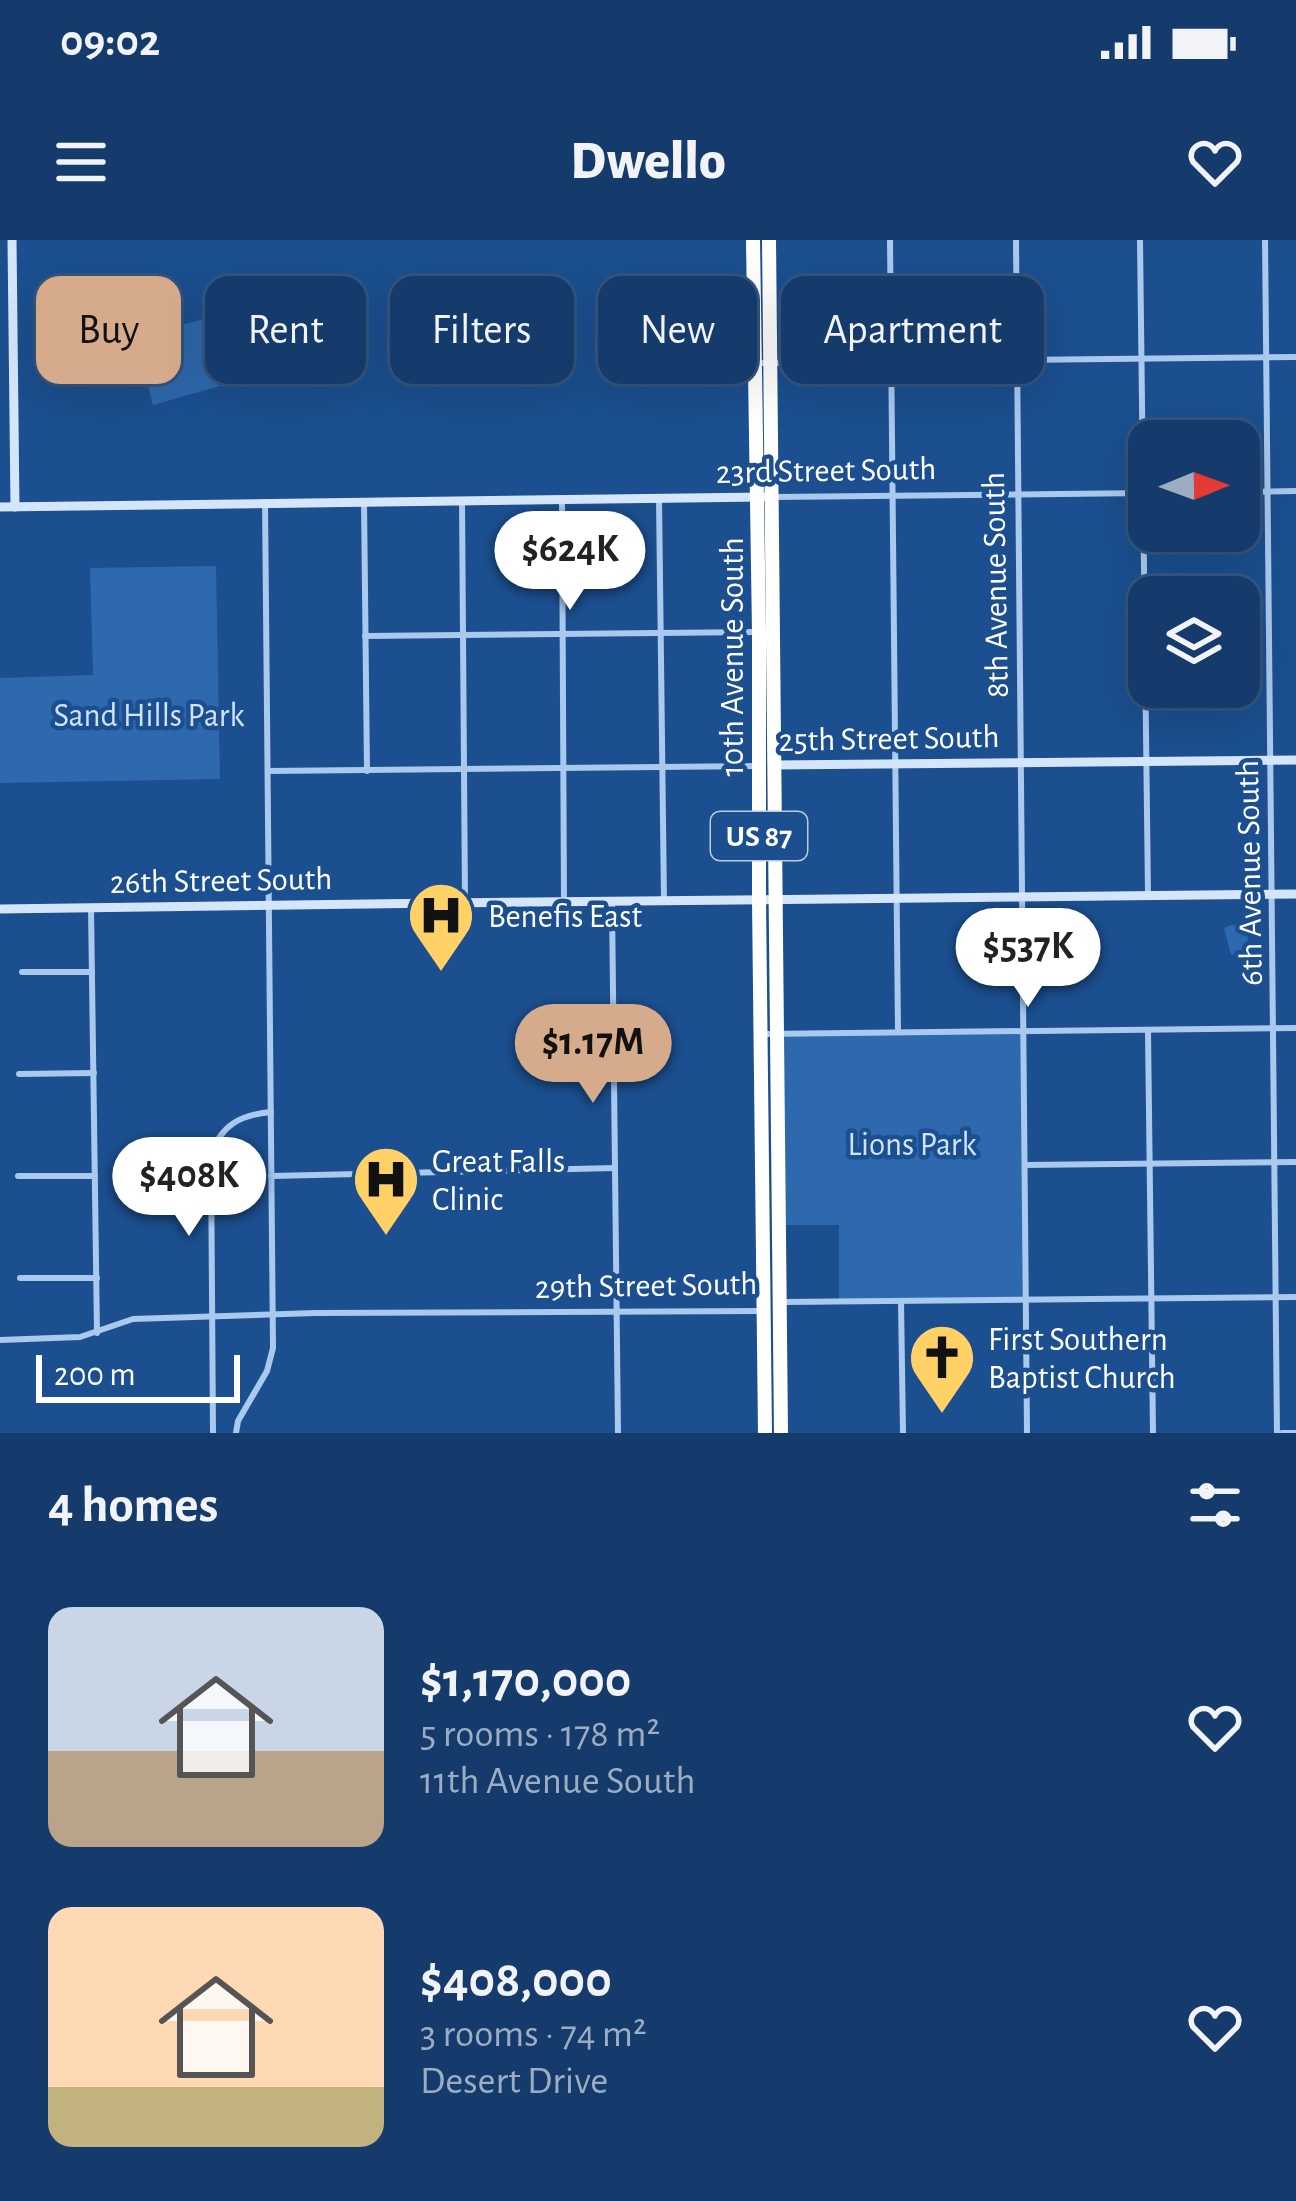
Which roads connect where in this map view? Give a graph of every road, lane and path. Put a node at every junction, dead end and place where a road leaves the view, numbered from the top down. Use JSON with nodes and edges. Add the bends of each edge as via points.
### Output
{"nodes":[{"id":1,"x":12,"y":240,"type":"edge"},
{"id":2,"x":753,"y":240,"type":"edge"},
{"id":3,"x":769,"y":240,"type":"edge"},
{"id":4,"x":890,"y":240,"type":"edge"},
{"id":5,"x":1016,"y":240,"type":"edge"},
{"id":6,"x":1140,"y":240,"type":"edge"},
{"id":7,"x":1265,"y":240,"type":"edge"},
{"id":8,"x":891,"y":276,"type":"edge"},
{"id":9,"x":1016,"y":276,"type":"edge"},
{"id":10,"x":1296,"y":357,"type":"edge"},
{"id":11,"x":1142,"y":358,"type":"junction"},
{"id":12,"x":1267,"y":358,"type":"junction"},
{"id":13,"x":1044,"y":360,"type":"edge"},
{"id":14,"x":763,"y":363,"type":"junction"},
{"id":15,"x":781,"y":363,"type":"edge"},
{"id":16,"x":892,"y":384,"type":"edge"},
{"id":17,"x":1017,"y":384,"type":"edge"},
{"id":18,"x":1144,"y":420,"type":"edge"},
{"id":19,"x":1260,"y":491,"type":"edge"},
{"id":20,"x":1267,"y":491,"type":"junction"},
{"id":21,"x":1296,"y":491,"type":"edge"},
{"id":22,"x":1017,"y":493,"type":"junction"},
{"id":23,"x":1128,"y":493,"type":"edge"},
{"id":24,"x":892,"y":495,"type":"junction"},
{"id":25,"x":766,"y":497,"type":"junction"},
{"id":26,"x":659,"y":498,"type":"junction"},
{"id":27,"x":562,"y":499,"type":"junction"},
{"id":28,"x":463,"y":500,"type":"junction"},
{"id":29,"x":364,"y":501,"type":"junction"},
{"id":30,"x":266,"y":502,"type":"junction"},
{"id":31,"x":0,"y":507,"type":"edge"},
{"id":32,"x":15,"y":507,"type":"junction"},
{"id":33,"x":1146,"y":552,"type":"edge"},
{"id":34,"x":767,"y":632,"type":"junction"},
{"id":35,"x":662,"y":633,"type":"junction"},
{"id":36,"x":463,"y":634,"type":"junction"},
{"id":37,"x":562,"y":634,"type":"junction"},
{"id":38,"x":365,"y":636,"type":"junction"},
{"id":39,"x":1271,"y":760,"type":"junction"},
{"id":40,"x":1296,"y":760,"type":"edge"},
{"id":41,"x":1147,"y":761,"type":"junction"},
{"id":42,"x":1020,"y":763,"type":"junction"},
{"id":43,"x":895,"y":764,"type":"junction"},
{"id":44,"x":767,"y":766,"type":"junction"},
{"id":45,"x":662,"y":767,"type":"junction"},
{"id":46,"x":563,"y":768,"type":"junction"},
{"id":47,"x":464,"y":770,"type":"junction"},
{"id":48,"x":367,"y":771,"type":"junction"},
{"id":49,"x":268,"y":772,"type":"junction"},
{"id":50,"x":1272,"y":894,"type":"junction"},
{"id":51,"x":1296,"y":894,"type":"edge"},
{"id":52,"x":1148,"y":895,"type":"junction"},
{"id":53,"x":1022,"y":896,"type":"junction"},
{"id":54,"x":896,"y":898,"type":"junction"},
{"id":55,"x":759,"y":900,"type":"junction"},
{"id":56,"x":776,"y":900,"type":"junction"},
{"id":57,"x":664,"y":901,"type":"junction"},
{"id":58,"x":564,"y":902,"type":"junction"},
{"id":59,"x":612,"y":902,"type":"junction"},
{"id":60,"x":465,"y":903,"type":"junction"},
{"id":61,"x":269,"y":906,"type":"junction"},
{"id":62,"x":91,"y":908,"type":"junction"},
{"id":63,"x":0,"y":909,"type":"edge"},
{"id":64,"x":92,"y":972,"type":"junction"},
{"id":65,"x":22,"y":973,"type":"dead end"},
{"id":66,"x":1296,"y":1028,"type":"edge"},
{"id":67,"x":1274,"y":1029,"type":"junction"},
{"id":68,"x":1023,"y":1030,"type":"junction"},
{"id":69,"x":1148,"y":1030,"type":"junction"},
{"id":70,"x":898,"y":1032,"type":"junction"},
{"id":71,"x":770,"y":1033,"type":"junction"},
{"id":72,"x":94,"y":1073,"type":"junction"},
{"id":73,"x":19,"y":1074,"type":"dead end"},
{"id":74,"x":271,"y":1112,"type":"junction"},
{"id":75,"x":1275,"y":1162,"type":"junction"},
{"id":76,"x":1296,"y":1162,"type":"edge"},
{"id":77,"x":1149,"y":1164,"type":"junction"},
{"id":78,"x":1025,"y":1165,"type":"junction"},
{"id":79,"x":615,"y":1168,"type":"junction"},
{"id":80,"x":19,"y":1176,"type":"dead end"},
{"id":81,"x":95,"y":1176,"type":"junction"},
{"id":82,"x":271,"y":1176,"type":"junction"},
{"id":83,"x":20,"y":1278,"type":"dead end"},
{"id":84,"x":97,"y":1278,"type":"junction"},
{"id":85,"x":1276,"y":1297,"type":"junction"},
{"id":86,"x":1296,"y":1297,"type":"edge"},
{"id":87,"x":1152,"y":1298,"type":"junction"},
{"id":88,"x":1026,"y":1299,"type":"junction"},
{"id":89,"x":901,"y":1301,"type":"junction"},
{"id":90,"x":781,"y":1302,"type":"junction"},
{"id":91,"x":616,"y":1310,"type":"junction"},
{"id":92,"x":763,"y":1311,"type":"junction"},
{"id":93,"x":273,"y":1316,"type":"junction"},
{"id":94,"x":211,"y":1317,"type":"junction"},
{"id":95,"x":98,"y":1333,"type":"junction"},
{"id":96,"x":0,"y":1340,"type":"edge"},
{"id":97,"x":213,"y":1433,"type":"edge"},
{"id":98,"x":236,"y":1433,"type":"edge"},
{"id":99,"x":618,"y":1433,"type":"edge"},
{"id":100,"x":765,"y":1433,"type":"edge"},
{"id":101,"x":782,"y":1433,"type":"edge"},
{"id":102,"x":903,"y":1433,"type":"edge"},
{"id":103,"x":1028,"y":1433,"type":"edge"},
{"id":104,"x":1153,"y":1433,"type":"edge"},
{"id":105,"x":1280,"y":1433,"type":"edge"},
{"id":106,"x":1296,"y":1433,"type":"edge"}],
"edges":[{"from":1,"to":32,"type":"street"},
{"from":2,"to":14,"type":"highway","name":"10th Avenue South","number":"US 87"},
{"from":3,"to":14,"type":"highway","name":"10th Avenue South","number":"US 87"},
{"from":4,"to":8,"type":"street"},
{"from":5,"to":9,"type":"street","name":"8th Avenue South"},
{"from":6,"to":11,"type":"street"},
{"from":7,"to":12,"type":"street","name":"6th Avenue South"},
{"from":10,"to":12,"type":"street"},
{"from":11,"to":12,"type":"street"},
{"from":11,"to":13,"type":"street"},
{"from":11,"to":18,"type":"street"},
{"from":12,"to":20,"type":"street","name":"6th Avenue South"},
{"from":14,"to":15,"type":"street"},
{"from":14,"to":25,"type":"highway","name":"10th Avenue South","number":"US 87"},
{"from":16,"to":24,"type":"street"},
{"from":17,"to":22,"type":"street","name":"8th Avenue South"},
{"from":19,"to":20,"type":"street"},
{"from":20,"to":21,"type":"street"},
{"from":20,"to":39,"type":"street","name":"6th Avenue South"},
{"from":22,"to":23,"type":"street","name":"23rd Street South"},
{"from":22,"to":24,"type":"street","name":"23rd Street South"},
{"from":22,"to":42,"type":"street","name":"8th Avenue South"},
{"from":24,"to":25,"type":"street","name":"23rd Street South"},
{"from":24,"to":43,"type":"street"},
{"from":25,"to":26,"type":"street","name":"23rd Street South"},
{"from":25,"to":34,"type":"highway","name":"10th Avenue South","number":"US 87"},
{"from":26,"to":27,"type":"street","name":"23rd Street South"},
{"from":26,"to":35,"type":"street"},
{"from":27,"to":28,"type":"street","name":"23rd Street South"},
{"from":27,"to":37,"type":"street"},
{"from":28,"to":29,"type":"street","name":"23rd Street South"},
{"from":28,"to":36,"type":"street"},
{"from":29,"to":30,"type":"street","name":"23rd Street South"},
{"from":29,"to":38,"type":"street"},
{"from":30,"to":32,"type":"street","name":"23rd Street South"},
{"from":30,"to":49,"type":"street"},
{"from":31,"to":32,"type":"street","name":"23rd Street South"},
{"from":33,"to":41,"type":"street"},
{"from":34,"to":35,"type":"street"},
{"from":34,"to":44,"type":"highway","name":"10th Avenue South","number":"US 87"},
{"from":35,"to":37,"type":"street"},
{"from":35,"to":45,"type":"street"},
{"from":36,"to":37,"type":"street"},
{"from":36,"to":38,"type":"street"},
{"from":36,"to":47,"type":"street"},
{"from":37,"to":46,"type":"street"},
{"from":38,"to":48,"type":"street"},
{"from":39,"to":40,"type":"street","name":"25th Street South"},
{"from":39,"to":41,"type":"street","name":"25th Street South"},
{"from":39,"to":50,"type":"street","name":"6th Avenue South"},
{"from":41,"to":42,"type":"street","name":"25th Street South"},
{"from":41,"to":52,"type":"street"},
{"from":42,"to":43,"type":"street","name":"25th Street South"},
{"from":42,"to":53,"type":"street","name":"8th Avenue South"},
{"from":43,"to":44,"type":"street","name":"25th Street South"},
{"from":43,"to":54,"type":"street"},
{"from":44,"to":45,"type":"street","name":"25th Street South"},
{"from":44,"to":55,"type":"highway","name":"10th Avenue South","number":"US 87"},
{"from":44,"to":56,"type":"highway","name":"10th Avenue South","number":"US 87"},
{"from":45,"to":46,"type":"street","name":"25th Street South"},
{"from":45,"to":57,"type":"street"},
{"from":46,"to":47,"type":"street","name":"25th Street South"},
{"from":46,"to":58,"type":"street"},
{"from":47,"to":48,"type":"street","name":"25th Street South"},
{"from":47,"to":60,"type":"street"},
{"from":48,"to":49,"type":"street","name":"25th Street South"},
{"from":49,"to":61,"type":"street"},
{"from":50,"to":51,"type":"street","name":"26th Street South"},
{"from":50,"to":52,"type":"street","name":"26th Street South"},
{"from":50,"to":67,"type":"street","name":"6th Avenue South"},
{"from":52,"to":53,"type":"street","name":"26th Street South"},
{"from":53,"to":54,"type":"street","name":"26th Street South"},
{"from":53,"to":68,"type":"street","name":"8th Avenue South"},
{"from":54,"to":56,"type":"street","name":"26th Street South"},
{"from":54,"to":70,"type":"street"},
{"from":55,"to":56,"type":"street","name":"26th Street South"},
{"from":55,"to":57,"type":"street","name":"26th Street South"},
{"from":55,"to":71,"type":"highway","name":"10th Avenue South","number":"US 87"},
{"from":56,"to":71,"type":"highway","name":"10th Avenue South","number":"US 87"},
{"from":57,"to":59,"type":"street","name":"26th Street South"},
{"from":58,"to":59,"type":"street","name":"26th Street South"},
{"from":58,"to":60,"type":"street","name":"26th Street South"},
{"from":59,"to":79,"type":"street"},
{"from":60,"to":61,"type":"street","name":"26th Street South"},
{"from":61,"to":62,"type":"street","name":"26th Street South"},
{"from":61,"to":74,"type":"street"},
{"from":62,"to":63,"type":"street","name":"26th Street South"},
{"from":62,"to":64,"type":"street"},
{"from":64,"to":65,"type":"street"},
{"from":64,"to":72,"type":"street"},
{"from":66,"to":67,"type":"street"},
{"from":67,"to":69,"type":"street"},
{"from":67,"to":75,"type":"street","name":"6th Avenue South"},
{"from":68,"to":69,"type":"street"},
{"from":68,"to":70,"type":"street"},
{"from":68,"to":78,"type":"street","name":"8th Avenue South"},
{"from":69,"to":77,"type":"street"},
{"from":70,"to":71,"type":"street"},
{"from":71,"to":90,"type":"highway","name":"10th Avenue South","number":"US 87"},
{"from":71,"to":92,"type":"highway","name":"10th Avenue South","number":"US 87"},
{"from":72,"to":73,"type":"street"},
{"from":72,"to":81,"type":"street"},
{"from":74,"to":82,"type":"street"},
{"from":74,"to":94,"type":"street","via":[[227,1126],[211,1155]]},
{"from":75,"to":76,"type":"street"},
{"from":75,"to":77,"type":"street"},
{"from":75,"to":85,"type":"street","name":"6th Avenue South"},
{"from":77,"to":78,"type":"street"},
{"from":77,"to":87,"type":"street"},
{"from":78,"to":88,"type":"street","name":"8th Avenue South"},
{"from":79,"to":82,"type":"street"},
{"from":79,"to":91,"type":"street"},
{"from":80,"to":81,"type":"street"},
{"from":81,"to":84,"type":"street"},
{"from":82,"to":93,"type":"street"},
{"from":83,"to":84,"type":"street"},
{"from":84,"to":95,"type":"street"},
{"from":85,"to":86,"type":"street","name":"29th Street South"},
{"from":85,"to":87,"type":"street","name":"29th Street South"},
{"from":85,"to":105,"type":"street","name":"6th Avenue South"},
{"from":87,"to":88,"type":"street","name":"29th Street South"},
{"from":87,"to":104,"type":"street"},
{"from":88,"to":89,"type":"street","name":"29th Street South"},
{"from":88,"to":103,"type":"street","name":"8th Avenue South"},
{"from":89,"to":90,"type":"street","name":"29th Street South"},
{"from":89,"to":102,"type":"street"},
{"from":90,"to":92,"type":"street","name":"29th Street South"},
{"from":90,"to":101,"type":"highway","name":"10th Avenue South","number":"US 87"},
{"from":91,"to":92,"type":"street","name":"29th Street South"},
{"from":91,"to":93,"type":"street","name":"29th Street South"},
{"from":91,"to":99,"type":"street"},
{"from":92,"to":100,"type":"highway","name":"10th Avenue South","number":"US 87"},
{"from":93,"to":94,"type":"street","name":"29th Street South"},
{"from":93,"to":98,"type":"street","via":[[267,1371]]},
{"from":94,"to":95,"type":"street","name":"29th Street South","via":[[133,1319]]},
{"from":94,"to":97,"type":"street"},
{"from":95,"to":96,"type":"street","name":"29th Street South"},
{"from":105,"to":106,"type":"street"}]}
